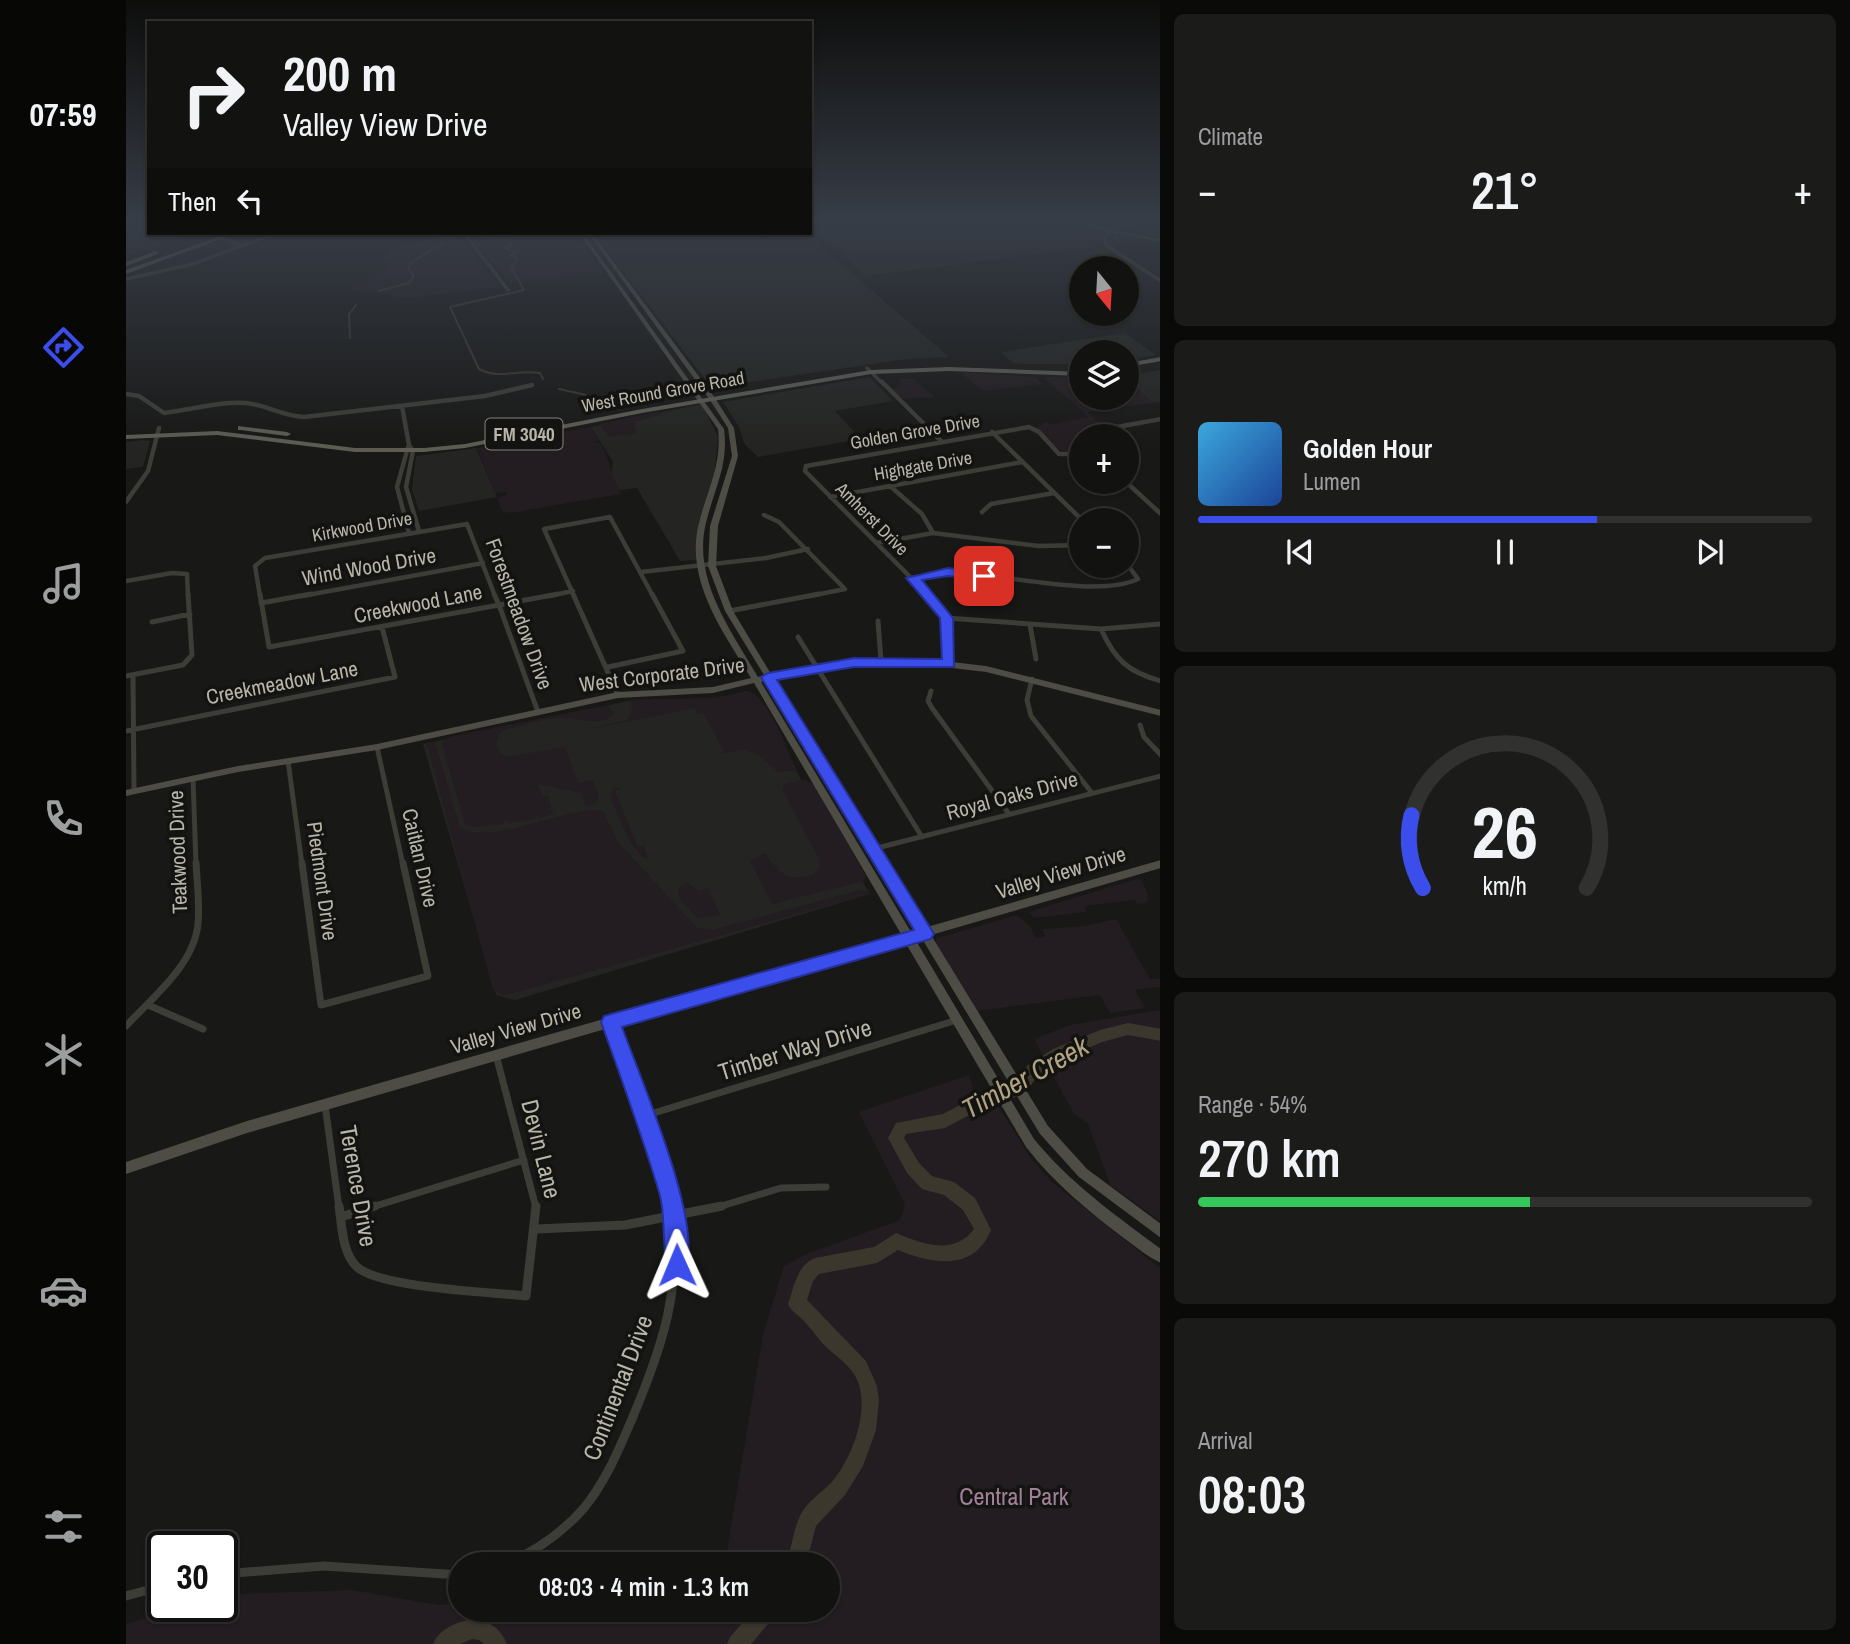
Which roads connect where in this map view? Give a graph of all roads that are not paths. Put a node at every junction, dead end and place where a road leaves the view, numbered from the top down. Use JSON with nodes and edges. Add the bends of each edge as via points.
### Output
{"nodes":[{"id":1,"x":625,"y":294,"type":"edge"},
{"id":2,"x":634,"y":294,"type":"edge"},
{"id":3,"x":1160,"y":359,"type":"edge"},
{"id":4,"x":1139,"y":363,"type":"edge"},
{"id":5,"x":1160,"y":365,"type":"edge"},
{"id":6,"x":1069,"y":368,"type":"edge"},
{"id":7,"x":1139,"y":368,"type":"edge"},
{"id":8,"x":869,"y":370,"type":"junction"},
{"id":9,"x":1069,"y":374,"type":"edge"},
{"id":10,"x":532,"y":385,"type":"dead end"},
{"id":11,"x":126,"y":394,"type":"edge"},
{"id":12,"x":711,"y":396,"type":"junction"},
{"id":13,"x":701,"y":398,"type":"junction"},
{"id":14,"x":402,"y":406,"type":"junction"},
{"id":15,"x":1160,"y":419,"type":"edge"},
{"id":16,"x":1133,"y":424,"type":"edge"},
{"id":17,"x":158,"y":431,"type":"junction"},
{"id":18,"x":992,"y":432,"type":"junction"},
{"id":19,"x":126,"y":434,"type":"edge"},
{"id":20,"x":941,"y":441,"type":"junction"},
{"id":21,"x":724,"y":448,"type":"junction"},
{"id":22,"x":735,"y":448,"type":"junction"},
{"id":23,"x":409,"y":449,"type":"junction"},
{"id":24,"x":1069,"y":454,"type":"edge"},
{"id":25,"x":1022,"y":462,"type":"junction"},
{"id":26,"x":806,"y":466,"type":"joint"},
{"id":27,"x":890,"y":486,"type":"junction"},
{"id":28,"x":1054,"y":493,"type":"junction"},
{"id":29,"x":1139,"y":494,"type":"edge"},
{"id":30,"x":711,"y":497,"type":"junction"},
{"id":31,"x":830,"y":497,"type":"junction"},
{"id":32,"x":723,"y":499,"type":"junction"},
{"id":33,"x":126,"y":502,"type":"edge"},
{"id":34,"x":1070,"y":508,"type":"edge"},
{"id":35,"x":982,"y":512,"type":"dead end"},
{"id":36,"x":1160,"y":514,"type":"edge"},
{"id":37,"x":764,"y":515,"type":"dead end"},
{"id":38,"x":470,"y":527,"type":"joint"},
{"id":39,"x":419,"y":531,"type":"junction"},
{"id":40,"x":409,"y":533,"type":"junction"},
{"id":41,"x":933,"y":533,"type":"junction"},
{"id":42,"x":877,"y":543,"type":"junction"},
{"id":43,"x":1069,"y":545,"type":"edge"},
{"id":44,"x":808,"y":549,"type":"junction"},
{"id":45,"x":483,"y":563,"type":"junction"},
{"id":46,"x":703,"y":566,"type":"junction"},
{"id":47,"x":712,"y":566,"type":"junction"},
{"id":48,"x":641,"y":572,"type":"junction"},
{"id":49,"x":912,"y":578,"type":"junction"},
{"id":50,"x":1137,"y":578,"type":"edge"},
{"id":51,"x":126,"y":581,"type":"edge"},
{"id":52,"x":573,"y":591,"type":"junction"},
{"id":53,"x":261,"y":603,"type":"junction"},
{"id":54,"x":499,"y":605,"type":"junction"},
{"id":55,"x":729,"y":611,"type":"junction"},
{"id":56,"x":190,"y":614,"type":"junction"},
{"id":57,"x":946,"y":618,"type":"junction"},
{"id":58,"x":878,"y":621,"type":"dead end"},
{"id":59,"x":152,"y":622,"type":"dead end"},
{"id":60,"x":1160,"y":624,"type":"edge"},
{"id":61,"x":1030,"y":625,"type":"junction"},
{"id":62,"x":382,"y":627,"type":"junction"},
{"id":63,"x":1101,"y":629,"type":"junction"},
{"id":64,"x":797,"y":637,"type":"dead end"},
{"id":65,"x":1036,"y":659,"type":"dead end"},
{"id":66,"x":881,"y":661,"type":"junction"},
{"id":67,"x":949,"y":664,"type":"junction"},
{"id":68,"x":608,"y":667,"type":"junction"},
{"id":69,"x":816,"y":667,"type":"junction"},
{"id":70,"x":130,"y":675,"type":"edge"},
{"id":71,"x":768,"y":677,"type":"junction"},
{"id":72,"x":1031,"y":679,"type":"junction"},
{"id":73,"x":755,"y":681,"type":"junction"},
{"id":74,"x":1160,"y":681,"type":"edge"},
{"id":75,"x":931,"y":691,"type":"dead end"},
{"id":76,"x":618,"y":695,"type":"junction"},
{"id":77,"x":538,"y":712,"type":"junction"},
{"id":78,"x":1160,"y":713,"type":"edge"},
{"id":79,"x":1140,"y":725,"type":"dead end"},
{"id":80,"x":134,"y":729,"type":"junction"},
{"id":81,"x":126,"y":731,"type":"edge"},
{"id":82,"x":377,"y":747,"type":"junction"},
{"id":83,"x":1160,"y":755,"type":"edge"},
{"id":84,"x":288,"y":761,"type":"junction"},
{"id":85,"x":824,"y":768,"type":"junction"},
{"id":86,"x":808,"y":772,"type":"junction"},
{"id":87,"x":1160,"y":776,"type":"edge"},
{"id":88,"x":193,"y":778,"type":"junction"},
{"id":89,"x":130,"y":792,"type":"edge"},
{"id":90,"x":1092,"y":793,"type":"junction"},
{"id":91,"x":1009,"y":814,"type":"junction"},
{"id":92,"x":922,"y":837,"type":"junction"},
{"id":93,"x":873,"y":849,"type":"junction"},
{"id":94,"x":1160,"y":864,"type":"edge"},
{"id":95,"x":925,"y":934,"type":"junction"},
{"id":96,"x":909,"y":939,"type":"junction"},
{"id":97,"x":148,"y":1005,"type":"junction"},
{"id":98,"x":321,"y":1005,"type":"joint"},
{"id":99,"x":957,"y":1020,"type":"junction"},
{"id":100,"x":611,"y":1022,"type":"junction"},
{"id":101,"x":126,"y":1026,"type":"edge"},
{"id":102,"x":203,"y":1029,"type":"dead end"},
{"id":103,"x":496,"y":1055,"type":"junction"},
{"id":104,"x":325,"y":1105,"type":"junction"},
{"id":105,"x":644,"y":1116,"type":"junction"},
{"id":106,"x":524,"y":1160,"type":"junction"},
{"id":107,"x":126,"y":1168,"type":"edge"},
{"id":108,"x":826,"y":1187,"type":"dead end"},
{"id":109,"x":675,"y":1215,"type":"junction"},
{"id":110,"x":341,"y":1217,"type":"junction"},
{"id":111,"x":537,"y":1229,"type":"junction"},
{"id":112,"x":1160,"y":1232,"type":"edge"},
{"id":113,"x":1160,"y":1257,"type":"edge"},
{"id":114,"x":526,"y":1296,"type":"joint"},
{"id":115,"x":530,"y":1552,"type":"edge"},
{"id":116,"x":238,"y":1572,"type":"edge"},
{"id":117,"x":448,"y":1576,"type":"edge"},
{"id":118,"x":147,"y":1590,"type":"edge"},
{"id":119,"x":126,"y":1595,"type":"edge"}],
"edges":[{"from":1,"to":13,"type":"main road"},
{"from":2,"to":12,"type":"main road"},
{"from":3,"to":4,"type":"main road"},
{"from":5,"to":7,"type":"main road"},
{"from":6,"to":8,"type":"main road","name":"West Round Grove Road","number":"FM 3040","via":[[931,363]]},
{"from":8,"to":9,"type":"main road","name":"West Round Grove Road","number":"FM 3040"},
{"from":8,"to":12,"type":"main road","name":"West Round Grove Road","number":"FM 3040"},
{"from":8,"to":20,"type":"street"},
{"from":10,"to":14,"type":"street","via":[[485,397]]},
{"from":11,"to":14,"type":"street","via":[[164,414],[235,403],[295,417]]},
{"from":12,"to":13,"type":"main road","name":"West Round Grove Road","number":"FM 3040"},
{"from":12,"to":22,"type":"main road","via":[[731,428]]},
{"from":13,"to":21,"type":"main road","via":[[720,429]]},
{"from":13,"to":23,"type":"main road","name":"West Round Grove Road","number":"FM 3040"},
{"from":14,"to":23,"type":"street"},
{"from":15,"to":16,"type":"street"},
{"from":17,"to":19,"type":"main road","name":"West Round Grove Road","number":"FM 3040"},
{"from":17,"to":23,"type":"main road","name":"West Round Grove Road","number":"FM 3040","via":[[217,433],[336,448]]},
{"from":17,"to":33,"type":"street","via":[[148,471]]},
{"from":18,"to":20,"type":"street","name":"Golden Grove Drive"},
{"from":18,"to":24,"type":"street","name":"Golden Grove Drive","via":[[1029,427],[1059,454]]},
{"from":18,"to":25,"type":"street"},
{"from":20,"to":26,"type":"street","name":"Golden Grove Drive"},
{"from":21,"to":22,"type":"main road"},
{"from":21,"to":30,"type":"main road"},
{"from":22,"to":32,"type":"main road"},
{"from":23,"to":39,"type":"street","via":[[406,487]]},
{"from":23,"to":40,"type":"street","via":[[397,487]]},
{"from":25,"to":27,"type":"street","name":"Highgate Drive"},
{"from":25,"to":28,"type":"street"},
{"from":26,"to":31,"type":"street","name":"Amherst Drive","via":[[805,471]]},
{"from":27,"to":31,"type":"street","name":"Highgate Drive"},
{"from":27,"to":41,"type":"street","via":[[922,514]]},
{"from":28,"to":34,"type":"street"},
{"from":28,"to":35,"type":"street","via":[[991,504]]},
{"from":29,"to":36,"type":"street"},
{"from":30,"to":32,"type":"main road"},
{"from":30,"to":46,"type":"main road","via":[[701,531]]},
{"from":31,"to":42,"type":"street","name":"Amherst Drive"},
{"from":32,"to":47,"type":"main road","via":[[714,526]]},
{"from":37,"to":44,"type":"street","via":[[779,522]]},
{"from":38,"to":39,"type":"street","name":"Kirkwood Drive","via":[[464,523]]},
{"from":38,"to":45,"type":"street","name":"Forestmeadow Drive"},
{"from":39,"to":40,"type":"street","name":"Kirkwood Drive"},
{"from":40,"to":53,"type":"street","name":"Kirkwood Drive","via":[[258,561]]},
{"from":41,"to":42,"type":"street"},
{"from":41,"to":43,"type":"street"},
{"from":42,"to":49,"type":"street","name":"Amherst Drive"},
{"from":44,"to":47,"type":"street"},
{"from":44,"to":55,"type":"street","via":[[845,589]]},
{"from":45,"to":53,"type":"street","name":"Wind Wood Drive"},
{"from":45,"to":54,"type":"street","name":"Forestmeadow Drive"},
{"from":46,"to":47,"type":"street"},
{"from":46,"to":48,"type":"street"},
{"from":46,"to":73,"type":"main road","via":[[712,604]]},
{"from":47,"to":55,"type":"main road"},
{"from":48,"to":52,"type":"street","via":[[610,517],[544,529]]},
{"from":48,"to":68,"type":"street","via":[[682,651]]},
{"from":49,"to":50,"type":"street","via":[[948,572],[1070,586],[1131,583]]},
{"from":49,"to":57,"type":"street","name":"Amherst Drive"},
{"from":51,"to":56,"type":"street","via":[[187,574]]},
{"from":52,"to":54,"type":"street","name":"Creekwood Lane"},
{"from":52,"to":68,"type":"street"},
{"from":53,"to":62,"type":"street","name":"Creekwood Lane","via":[[269,647]]},
{"from":54,"to":62,"type":"street","name":"Creekwood Lane"},
{"from":54,"to":77,"type":"street","name":"Forestmeadow Drive"},
{"from":55,"to":71,"type":"main road"},
{"from":56,"to":59,"type":"street"},
{"from":56,"to":70,"type":"street","via":[[190,661]]},
{"from":57,"to":61,"type":"street"},
{"from":57,"to":67,"type":"street"},
{"from":58,"to":66,"type":"street"},
{"from":60,"to":63,"type":"street"},
{"from":61,"to":63,"type":"street"},
{"from":61,"to":65,"type":"street"},
{"from":62,"to":80,"type":"street","name":"Creekmeadow Lane","via":[[394,677]]},
{"from":63,"to":74,"type":"street","via":[[1126,671]]},
{"from":64,"to":69,"type":"street"},
{"from":66,"to":67,"type":"main road","name":"West Corporate Drive"},
{"from":66,"to":69,"type":"main road","name":"West Corporate Drive"},
{"from":67,"to":72,"type":"main road","name":"West Corporate Drive"},
{"from":68,"to":76,"type":"street"},
{"from":69,"to":71,"type":"main road","name":"West Corporate Drive"},
{"from":69,"to":92,"type":"street"},
{"from":70,"to":80,"type":"street"},
{"from":71,"to":73,"type":"main road","name":"West Corporate Drive"},
{"from":71,"to":85,"type":"main road"},
{"from":72,"to":78,"type":"main road","name":"West Corporate Drive"},
{"from":72,"to":90,"type":"street","via":[[1027,700],[1031,716]]},
{"from":73,"to":76,"type":"main road","name":"West Corporate Drive","via":[[701,692]]},
{"from":73,"to":86,"type":"main road"},
{"from":75,"to":91,"type":"street","via":[[928,701]]},
{"from":76,"to":77,"type":"main road","name":"West Corporate Drive"},
{"from":77,"to":82,"type":"main road","name":"West Corporate Drive"},
{"from":79,"to":83,"type":"street"},
{"from":80,"to":81,"type":"street","name":"Creekmeadow Lane"},
{"from":80,"to":89,"type":"street"},
{"from":82,"to":84,"type":"main road","name":"West Corporate Drive"},
{"from":82,"to":98,"type":"street","name":"Caitlan Drive","via":[[428,975]]},
{"from":84,"to":88,"type":"main road","name":"West Corporate Drive"},
{"from":84,"to":98,"type":"street","name":"Piedmont Drive"},
{"from":85,"to":86,"type":"main road"},
{"from":85,"to":93,"type":"main road"},
{"from":86,"to":96,"type":"main road"},
{"from":87,"to":90,"type":"street","name":"Royal Oaks Drive"},
{"from":88,"to":89,"type":"main road","name":"West Corporate Drive"},
{"from":88,"to":97,"type":"street","name":"Teakwood Drive","via":[[198,926],[186,956]]},
{"from":90,"to":91,"type":"street","name":"Royal Oaks Drive"},
{"from":91,"to":92,"type":"street","name":"Royal Oaks Drive"},
{"from":92,"to":93,"type":"street","name":"Royal Oaks Drive"},
{"from":93,"to":95,"type":"main road"},
{"from":94,"to":95,"type":"main road","name":"Valley View Drive"},
{"from":95,"to":96,"type":"main road","name":"Valley View Drive"},
{"from":95,"to":112,"type":"main road","via":[[1053,1142]]},
{"from":96,"to":99,"type":"main road"},
{"from":96,"to":100,"type":"main road","name":"Valley View Drive"},
{"from":97,"to":101,"type":"street","name":"Teakwood Drive"},
{"from":97,"to":102,"type":"street"},
{"from":99,"to":105,"type":"street","name":"Timber Way Drive"},
{"from":99,"to":113,"type":"main road","via":[[1015,1119],[1057,1175]]},
{"from":100,"to":103,"type":"main road","name":"Valley View Drive"},
{"from":100,"to":105,"type":"street","name":"Continental Drive"},
{"from":103,"to":104,"type":"main road","name":"Valley View Drive"},
{"from":103,"to":106,"type":"street","name":"Devin Lane"},
{"from":104,"to":107,"type":"main road","name":"Valley View Drive"},
{"from":104,"to":110,"type":"street","name":"Terence Drive"},
{"from":105,"to":109,"type":"street","name":"Continental Drive"},
{"from":106,"to":110,"type":"street"},
{"from":106,"to":111,"type":"street","name":"Devin Lane"},
{"from":108,"to":109,"type":"street","via":[[793,1184],[724,1206]]},
{"from":109,"to":111,"type":"street","via":[[583,1229]]},
{"from":109,"to":115,"type":"street","name":"Continental Drive","via":[[677,1265],[670,1313],[615,1460],[600,1488],[571,1524]]},
{"from":110,"to":114,"type":"street","name":"Terence Drive","via":[[349,1256],[368,1275]]},
{"from":111,"to":114,"type":"street","name":"Devin Lane"},
{"from":116,"to":117,"type":"street","via":[[336,1566]]},
{"from":118,"to":119,"type":"street"}]}
